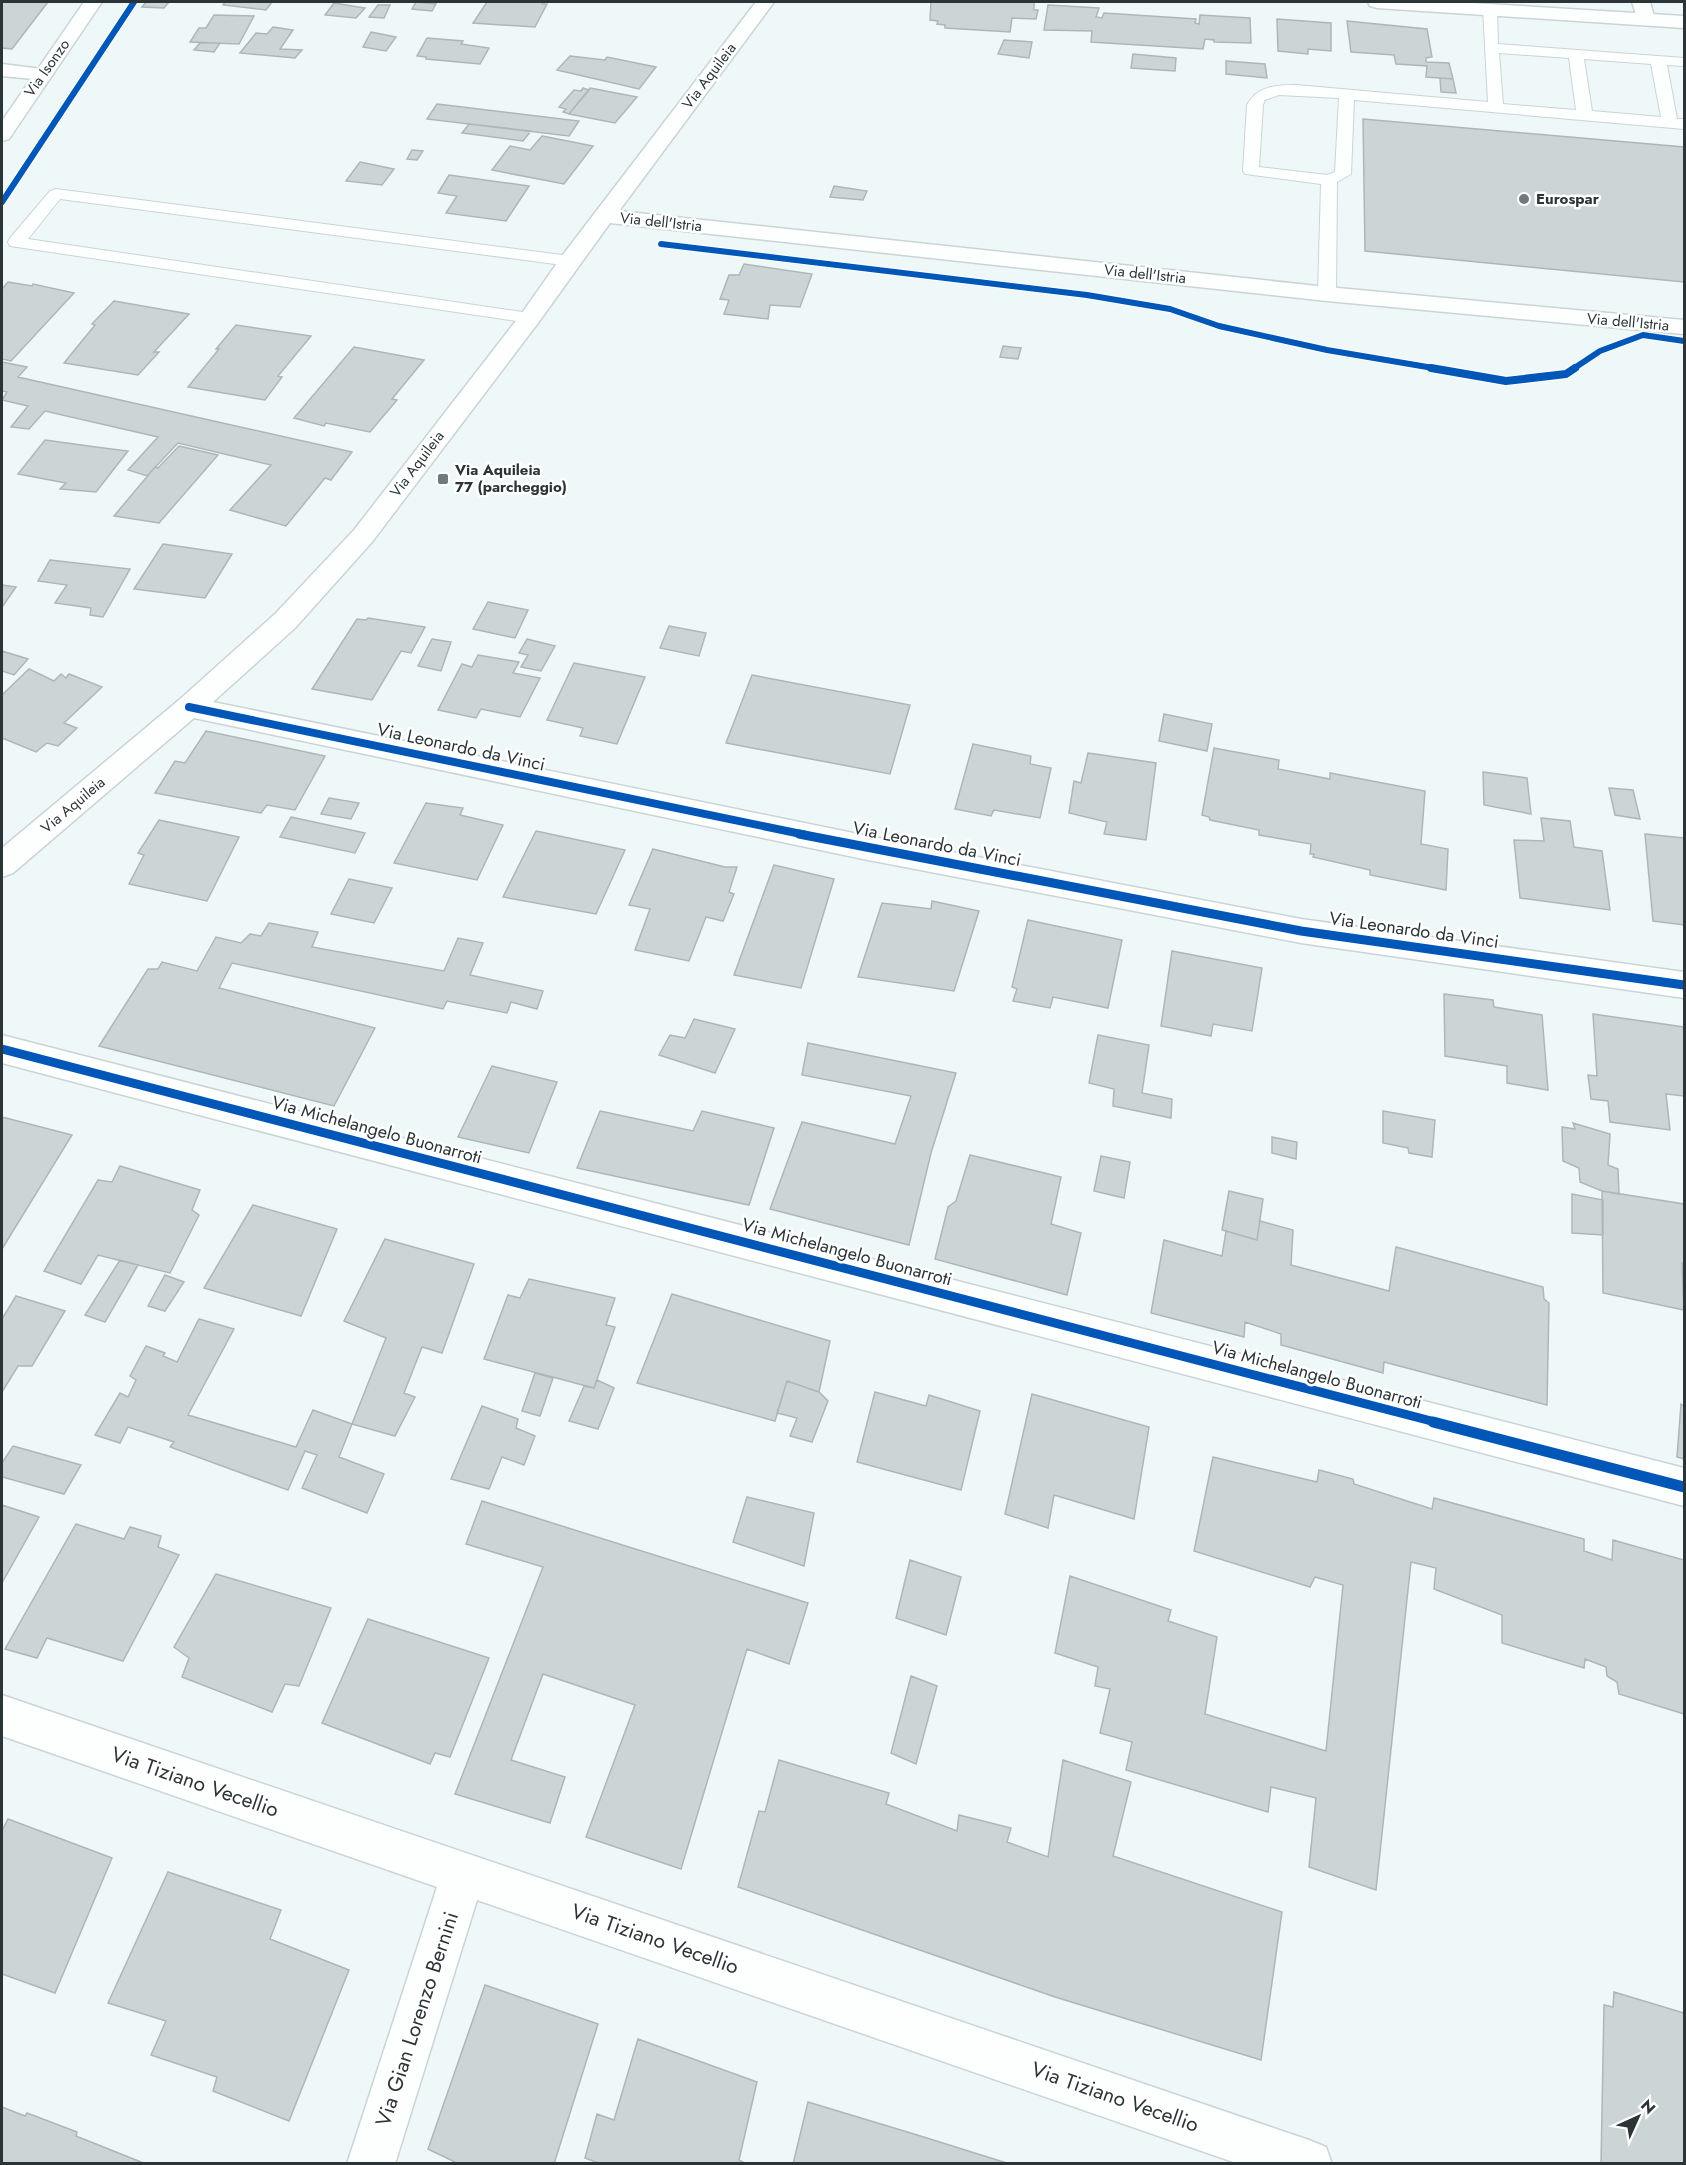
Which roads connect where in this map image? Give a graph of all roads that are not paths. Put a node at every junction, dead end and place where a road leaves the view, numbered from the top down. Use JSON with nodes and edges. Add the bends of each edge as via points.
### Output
{"nodes":[{"id":1,"x":93,"y":2,"type":"edge"},
{"id":2,"x":765,"y":2,"type":"edge"},
{"id":3,"x":1377,"y":2,"type":"edge"},
{"id":4,"x":1490,"y":9,"type":"junction"},
{"id":5,"x":1644,"y":11,"type":"edge"},
{"id":6,"x":1684,"y":22,"type":"edge"},
{"id":7,"x":1491,"y":48,"type":"junction"},
{"id":8,"x":1576,"y":54,"type":"junction"},
{"id":9,"x":1658,"y":60,"type":"junction"},
{"id":10,"x":1684,"y":62,"type":"edge"},
{"id":11,"x":2,"y":70,"type":"edge"},
{"id":12,"x":44,"y":74,"type":"junction"},
{"id":13,"x":1347,"y":95,"type":"junction"},
{"id":14,"x":1496,"y":108,"type":"junction"},
{"id":15,"x":1585,"y":116,"type":"junction"},
{"id":16,"x":1677,"y":123,"type":"edge"},
{"id":17,"x":2,"y":135,"type":"edge"},
{"id":18,"x":1329,"y":180,"type":"junction"},
{"id":19,"x":605,"y":216,"type":"junction"},
{"id":20,"x":570,"y":261,"type":"junction"},
{"id":21,"x":1327,"y":294,"type":"junction"},
{"id":22,"x":530,"y":318,"type":"junction"},
{"id":23,"x":1684,"y":327,"type":"edge"},
{"id":24,"x":189,"y":707,"type":"junction"},
{"id":25,"x":2,"y":865,"type":"edge"},
{"id":26,"x":1684,"y":985,"type":"edge"},
{"id":27,"x":2,"y":1049,"type":"edge"},
{"id":28,"x":1684,"y":1487,"type":"edge"},
{"id":29,"x":2,"y":1716,"type":"edge"},
{"id":30,"x":463,"y":1874,"type":"junction"},
{"id":31,"x":371,"y":2163,"type":"edge"},
{"id":32,"x":1308,"y":2163,"type":"edge"}],
"edges":[{"from":1,"to":12,"type":"street","name":"Via Isonzo"},
{"from":2,"to":19,"type":"street","name":"Via Aquileia"},
{"from":3,"to":4,"type":"street"},
{"from":4,"to":5,"type":"street"},
{"from":4,"to":7,"type":"lane"},
{"from":5,"to":6,"type":"street"},
{"from":7,"to":8,"type":"lane"},
{"from":7,"to":14,"type":"lane"},
{"from":8,"to":9,"type":"lane"},
{"from":8,"to":15,"type":"lane"},
{"from":9,"to":10,"type":"lane"},
{"from":9,"to":16,"type":"lane"},
{"from":11,"to":12,"type":"street"},
{"from":12,"to":17,"type":"street","name":"Via Isonzo"},
{"from":13,"to":14,"type":"lane"},
{"from":13,"to":18,"type":"lane","via":[[1343,174]]},
{"from":13,"to":18,"type":"lane","via":[[1277,90],[1259,97],[1255,105],[1251,171]]},
{"from":14,"to":15,"type":"lane"},
{"from":15,"to":16,"type":"lane"},
{"from":18,"to":21,"type":"lane"},
{"from":19,"to":20,"type":"street","name":"Via Aquileia"},
{"from":19,"to":21,"type":"street","name":"Via dell'Istria"},
{"from":20,"to":22,"type":"street","name":"Via Aquileia"},
{"from":20,"to":22,"type":"lane","via":[[56,194],[16,242]]},
{"from":21,"to":23,"type":"street","name":"Via dell'Istria"},
{"from":22,"to":24,"type":"street","name":"Via Aquileia","via":[[363,536],[285,621]]},
{"from":24,"to":25,"type":"street","name":"Via Aquileia"},
{"from":24,"to":26,"type":"street","name":"Via Leonardo da Vinci","via":[[863,847],[1289,929]]},
{"from":27,"to":28,"type":"street","name":"Via Michelangelo Buonarroti"},
{"from":29,"to":30,"type":"street","name":"Via Tiziano Vecellio"},
{"from":30,"to":31,"type":"street","name":"Via Gian Lorenzo Bernini"},
{"from":30,"to":32,"type":"street","name":"Via Tiziano Vecellio"}]}
